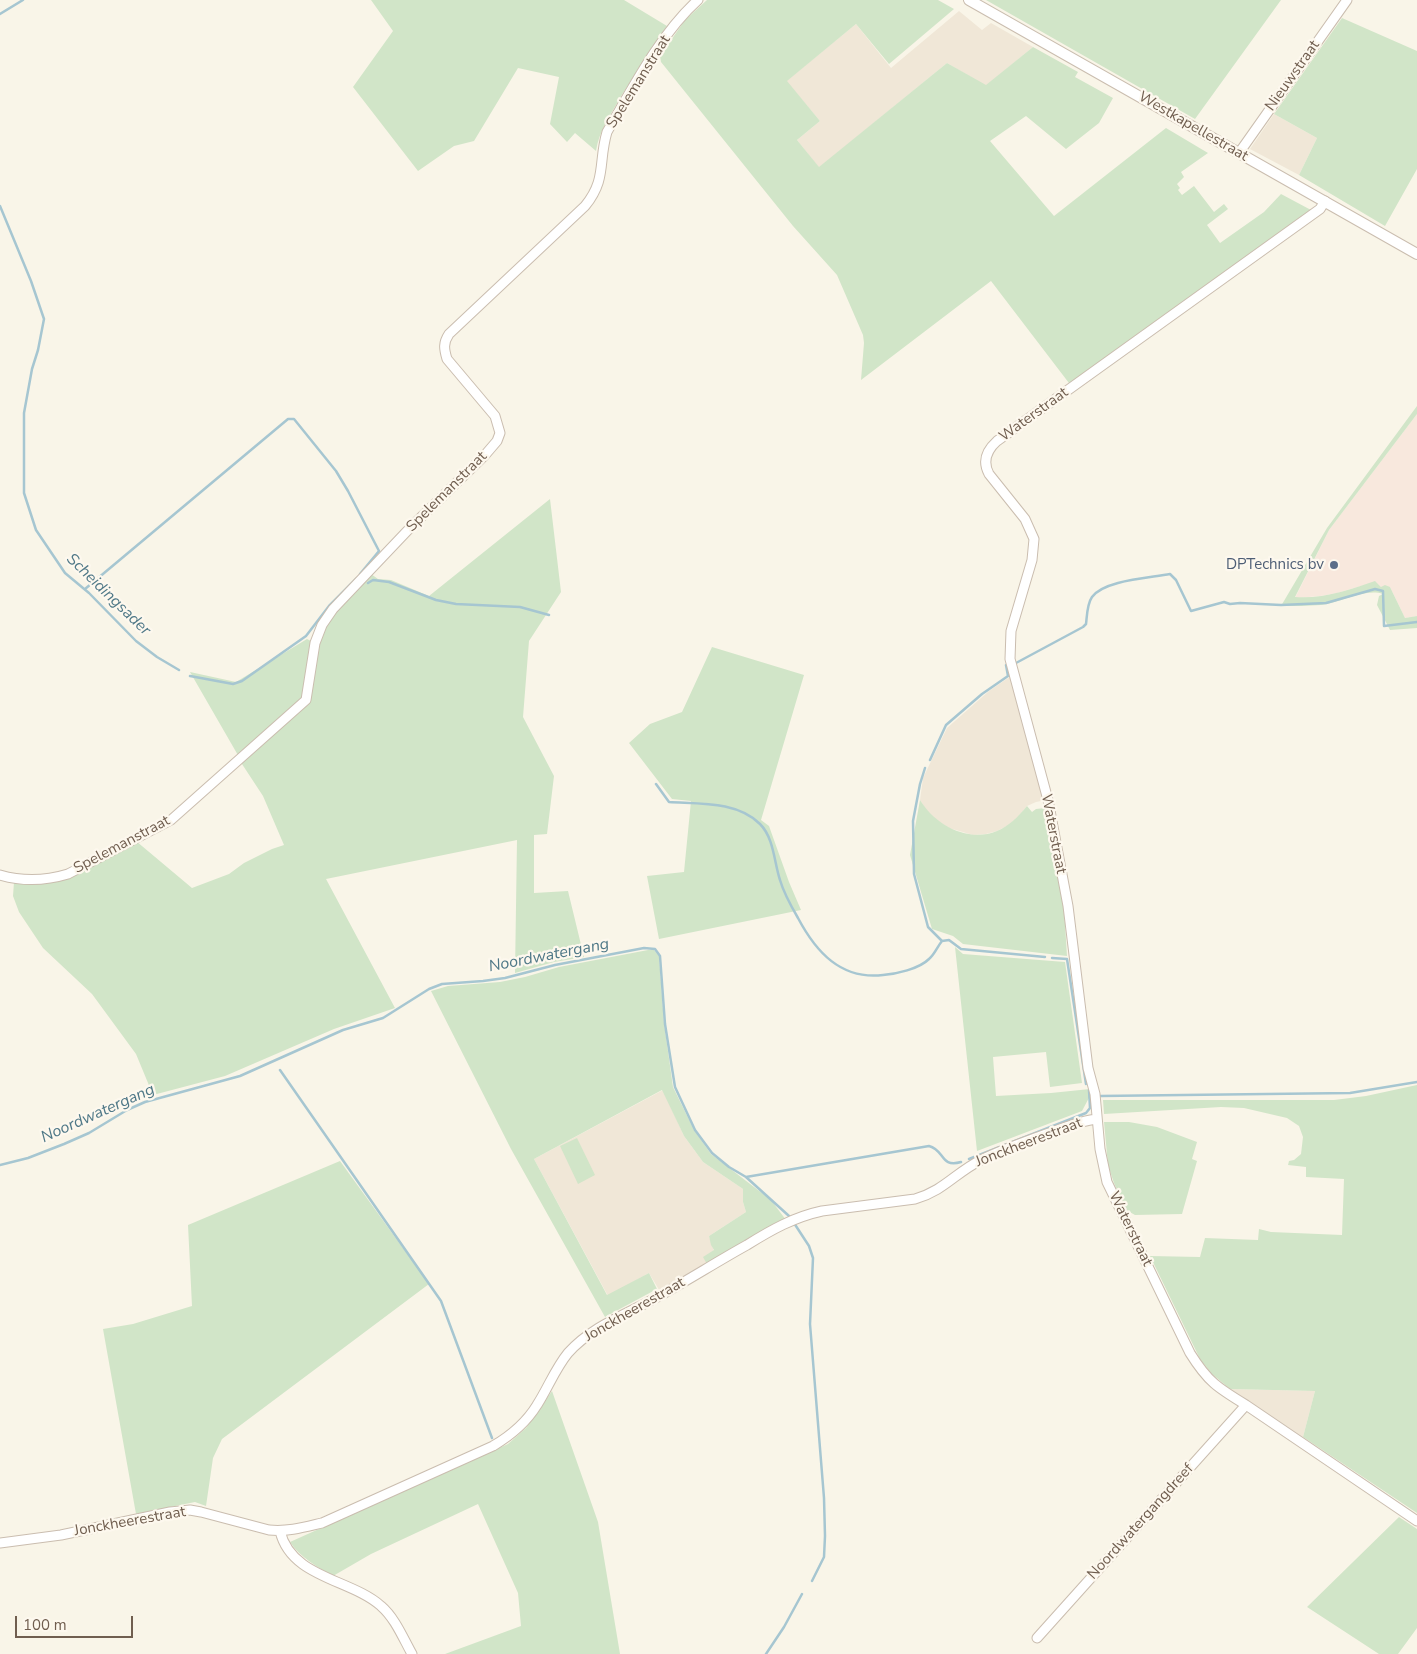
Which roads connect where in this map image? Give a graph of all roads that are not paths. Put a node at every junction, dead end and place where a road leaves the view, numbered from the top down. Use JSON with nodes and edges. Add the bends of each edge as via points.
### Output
{"nodes":[{"id":1,"x":698,"y":0,"type":"edge"},
{"id":2,"x":969,"y":0,"type":"edge"},
{"id":3,"x":1347,"y":0,"type":"edge"},
{"id":4,"x":1239,"y":153,"type":"junction"},
{"id":5,"x":1325,"y":201,"type":"junction"},
{"id":6,"x":1417,"y":254,"type":"edge"},
{"id":7,"x":0,"y":876,"type":"edge"},
{"id":8,"x":1097,"y":1119,"type":"junction"},
{"id":9,"x":1246,"y":1405,"type":"junction"},
{"id":10,"x":1417,"y":1521,"type":"edge"},
{"id":11,"x":280,"y":1531,"type":"junction"},
{"id":12,"x":0,"y":1543,"type":"edge"},
{"id":13,"x":1037,"y":1638,"type":"dead end"},
{"id":14,"x":412,"y":1654,"type":"edge"}],
"edges":[{"from":1,"to":7,"type":"street","name":"Spelemanstraat","via":[[641,74],[607,132],[600,179],[593,196],[444,342],[447,359],[495,416],[500,433],[497,441],[333,610],[315,643],[306,700],[171,820],[68,874],[28,881]]},
{"from":2,"to":4,"type":"street","name":"Westkapellestraat"},
{"from":3,"to":4,"type":"street","name":"Nieuwstraat"},
{"from":4,"to":5,"type":"street","name":"Westkapellestraat"},
{"from":5,"to":6,"type":"street","name":"Westkapellestraat"},
{"from":5,"to":8,"type":"street","name":"Waterstraat","via":[[1320,209],[997,441],[986,456],[989,474],[1025,520],[1034,539],[1032,560],[1011,631],[1010,659],[1048,800],[1068,906]]},
{"from":8,"to":9,"type":"street","name":"Waterstraat","via":[[1108,1182],[1190,1353],[1207,1378]]},
{"from":8,"to":11,"type":"street","name":"Jonckheerestraat","via":[[1064,1128],[982,1160],[930,1194],[822,1211],[784,1223],[581,1341],[568,1353],[532,1412],[500,1442],[322,1523]]},
{"from":9,"to":10,"type":"street","name":"Waterstraat"},
{"from":9,"to":13,"type":"street","name":"Noordwatergangdreef"},
{"from":11,"to":12,"type":"street","name":"Jonckheerestraat","via":[[190,1510],[61,1535]]},
{"from":11,"to":14,"type":"street","via":[[286,1549],[296,1558],[318,1574],[380,1605],[389,1614]]}]}
